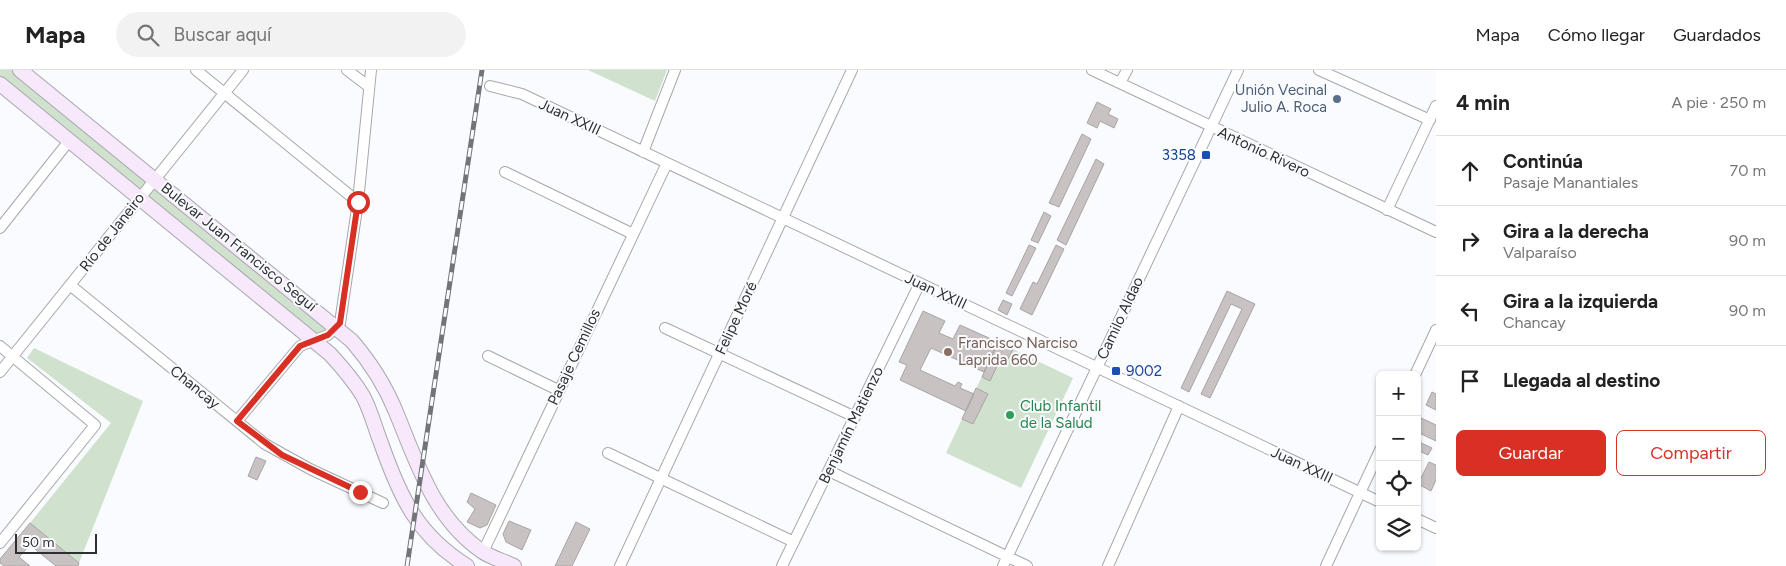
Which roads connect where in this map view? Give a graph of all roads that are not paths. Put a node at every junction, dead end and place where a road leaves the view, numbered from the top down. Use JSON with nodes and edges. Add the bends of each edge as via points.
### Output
{"nodes":[{"id":1,"x":20,"y":70,"type":"edge"},
{"id":2,"x":196,"y":70,"type":"edge"},
{"id":3,"x":243,"y":70,"type":"edge"},
{"id":4,"x":347,"y":70,"type":"edge"},
{"id":5,"x":371,"y":70,"type":"edge"},
{"id":6,"x":675,"y":70,"type":"edge"},
{"id":7,"x":852,"y":70,"type":"edge"},
{"id":8,"x":1092,"y":70,"type":"edge"},
{"id":9,"x":1127,"y":70,"type":"edge"},
{"id":10,"x":1238,"y":70,"type":"edge"},
{"id":11,"x":1319,"y":70,"type":"edge"},
{"id":12,"x":0,"y":84,"type":"edge"},
{"id":13,"x":1120,"y":84,"type":"junction"},
{"id":14,"x":368,"y":86,"type":"junction"},
{"id":15,"x":490,"y":86,"type":"dead end"},
{"id":16,"x":224,"y":93,"type":"junction"},
{"id":17,"x":1436,"y":106,"type":"edge"},
{"id":18,"x":1430,"y":120,"type":"junction"},
{"id":19,"x":1211,"y":127,"type":"junction"},
{"id":20,"x":69,"y":141,"type":"junction"},
{"id":21,"x":643,"y":152,"type":"junction"},
{"id":22,"x":667,"y":163,"type":"junction"},
{"id":23,"x":505,"y":172,"type":"dead end"},
{"id":24,"x":154,"y":178,"type":"junction"},
{"id":25,"x":138,"y":198,"type":"junction"},
{"id":26,"x":358,"y":202,"type":"junction"},
{"id":27,"x":1387,"y":210,"type":"junction"},
{"id":28,"x":782,"y":218,"type":"junction"},
{"id":29,"x":0,"y":228,"type":"edge"},
{"id":30,"x":1436,"y":232,"type":"edge"},
{"id":31,"x":633,"y":234,"type":"junction"},
{"id":32,"x":920,"y":283,"type":"junction"},
{"id":33,"x":70,"y":285,"type":"junction"},
{"id":34,"x":338,"y":327,"type":"junction"},
{"id":35,"x":665,"y":328,"type":"dead end"},
{"id":36,"x":1436,"y":330,"type":"edge"},
{"id":37,"x":314,"y":340,"type":"junction"},
{"id":38,"x":0,"y":346,"type":"edge"},
{"id":39,"x":719,"y":354,"type":"junction"},
{"id":40,"x":488,"y":356,"type":"dead end"},
{"id":41,"x":12,"y":357,"type":"junction"},
{"id":42,"x":1097,"y":367,"type":"junction"},
{"id":43,"x":1417,"y":371,"type":"edge"},
{"id":44,"x":0,"y":372,"type":"edge"},
{"id":45,"x":558,"y":390,"type":"junction"},
{"id":46,"x":1179,"y":406,"type":"junction"},
{"id":47,"x":855,"y":417,"type":"junction"},
{"id":48,"x":237,"y":421,"type":"junction"},
{"id":49,"x":608,"y":453,"type":"dead end"},
{"id":50,"x":1376,"y":458,"type":"edge"},
{"id":51,"x":829,"y":471,"type":"junction"},
{"id":52,"x":661,"y":478,"type":"junction"},
{"id":53,"x":1360,"y":492,"type":"junction"},
{"id":54,"x":1376,"y":500,"type":"edge"},
{"id":55,"x":382,"y":503,"type":"dead end"},
{"id":56,"x":1421,"y":521,"type":"edge"},
{"id":57,"x":1436,"y":528,"type":"edge"},
{"id":58,"x":794,"y":542,"type":"junction"},
{"id":59,"x":0,"y":543,"type":"edge"},
{"id":60,"x":483,"y":552,"type":"junction"},
{"id":61,"x":1005,"y":561,"type":"edge"},
{"id":62,"x":467,"y":566,"type":"edge"},
{"id":63,"x":514,"y":566,"type":"edge"},
{"id":64,"x":620,"y":566,"type":"edge"},
{"id":65,"x":782,"y":566,"type":"edge"},
{"id":66,"x":1027,"y":566,"type":"edge"},
{"id":67,"x":1108,"y":566,"type":"edge"},
{"id":68,"x":1326,"y":566,"type":"edge"}],
"edges":[{"from":1,"to":24,"type":"main road","name":"Bulevar Juan Francisco Seguí"},
{"from":2,"to":16,"type":"street"},
{"from":3,"to":16,"type":"street","name":"Río de Janeiro"},
{"from":4,"to":14,"type":"street"},
{"from":5,"to":14,"type":"street"},
{"from":6,"to":21,"type":"street"},
{"from":7,"to":28,"type":"street","name":"Felipe Moré"},
{"from":8,"to":13,"type":"street","name":"Antonio Rivero"},
{"from":9,"to":13,"type":"street"},
{"from":10,"to":19,"type":"street","name":"Camilo Aldao"},
{"from":11,"to":18,"type":"street"},
{"from":12,"to":20,"type":"main road","name":"Bulevar Juan Francisco Seguí"},
{"from":13,"to":19,"type":"street","name":"Antonio Rivero"},
{"from":14,"to":26,"type":"street"},
{"from":15,"to":21,"type":"street","name":"Juan XXIII","via":[[522,94]]},
{"from":16,"to":24,"type":"street","name":"Río de Janeiro"},
{"from":16,"to":26,"type":"street"},
{"from":17,"to":18,"type":"street"},
{"from":18,"to":27,"type":"street"},
{"from":19,"to":27,"type":"street","name":"Antonio Rivero"},
{"from":19,"to":42,"type":"street","name":"Camilo Aldao"},
{"from":20,"to":25,"type":"main road","name":"Bulevar Juan Francisco Seguí"},
{"from":20,"to":29,"type":"street"},
{"from":21,"to":22,"type":"street","name":"Juan XXIII"},
{"from":22,"to":28,"type":"street","name":"Juan XXIII"},
{"from":22,"to":31,"type":"street","name":"Pasaje Cemillos"},
{"from":23,"to":31,"type":"street"},
{"from":24,"to":25,"type":"street","name":"Río de Janeiro"},
{"from":24,"to":34,"type":"main road","name":"Bulevar Juan Francisco Seguí"},
{"from":25,"to":33,"type":"street","name":"Río de Janeiro"},
{"from":25,"to":37,"type":"main road","name":"Bulevar Juan Francisco Seguí"},
{"from":26,"to":34,"type":"street","via":[[342,318]]},
{"from":27,"to":30,"type":"street","name":"Antonio Rivero"},
{"from":28,"to":32,"type":"street","name":"Juan XXIII"},
{"from":28,"to":39,"type":"street","name":"Felipe Moré"},
{"from":31,"to":45,"type":"street","name":"Pasaje Cemillos"},
{"from":32,"to":42,"type":"street","name":"Juan XXIII"},
{"from":32,"to":47,"type":"street","name":"Benjamín Matienzo"},
{"from":33,"to":41,"type":"street","name":"Río de Janeiro"},
{"from":33,"to":48,"type":"street","name":"Chancay"},
{"from":34,"to":37,"type":"street"},
{"from":34,"to":60,"type":"main road","name":"Bulevar Juan Francisco Seguí","via":[[377,374],[435,501],[452,524]]},
{"from":35,"to":39,"type":"street"},
{"from":36,"to":43,"type":"street"},
{"from":37,"to":48,"type":"street","via":[[300,346]]},
{"from":37,"to":62,"type":"main road","name":"Bulevar Juan Francisco Seguí","via":[[346,371],[364,398],[391,472],[415,520],[438,546]]},
{"from":38,"to":41,"type":"street"},
{"from":39,"to":47,"type":"street"},
{"from":39,"to":52,"type":"street","name":"Felipe Moré"},
{"from":40,"to":45,"type":"street"},
{"from":41,"to":44,"type":"street","name":"Río de Janeiro"},
{"from":41,"to":59,"type":"street","via":[[95,425]]},
{"from":42,"to":46,"type":"street","name":"Juan XXIII"},
{"from":42,"to":61,"type":"street","name":"Camilo Aldao"},
{"from":45,"to":60,"type":"street","name":"Pasaje Cemillos"},
{"from":46,"to":53,"type":"street","name":"Juan XXIII"},
{"from":46,"to":67,"type":"street"},
{"from":47,"to":51,"type":"street","name":"Benjamín Matienzo"},
{"from":48,"to":55,"type":"street","name":"Chancay","via":[[282,455]]},
{"from":49,"to":52,"type":"street"},
{"from":50,"to":53,"type":"street"},
{"from":51,"to":58,"type":"street","name":"Benjamín Matienzo"},
{"from":51,"to":61,"type":"street"},
{"from":52,"to":58,"type":"street"},
{"from":52,"to":64,"type":"street","name":"Felipe Moré"},
{"from":53,"to":54,"type":"street","name":"Juan XXIII"},
{"from":53,"to":68,"type":"street"},
{"from":56,"to":57,"type":"street"},
{"from":58,"to":65,"type":"street","name":"Benjamín Matienzo"},
{"from":60,"to":63,"type":"main road","name":"Bulevar Juan Francisco Seguí"},
{"from":61,"to":66,"type":"street"}]}
